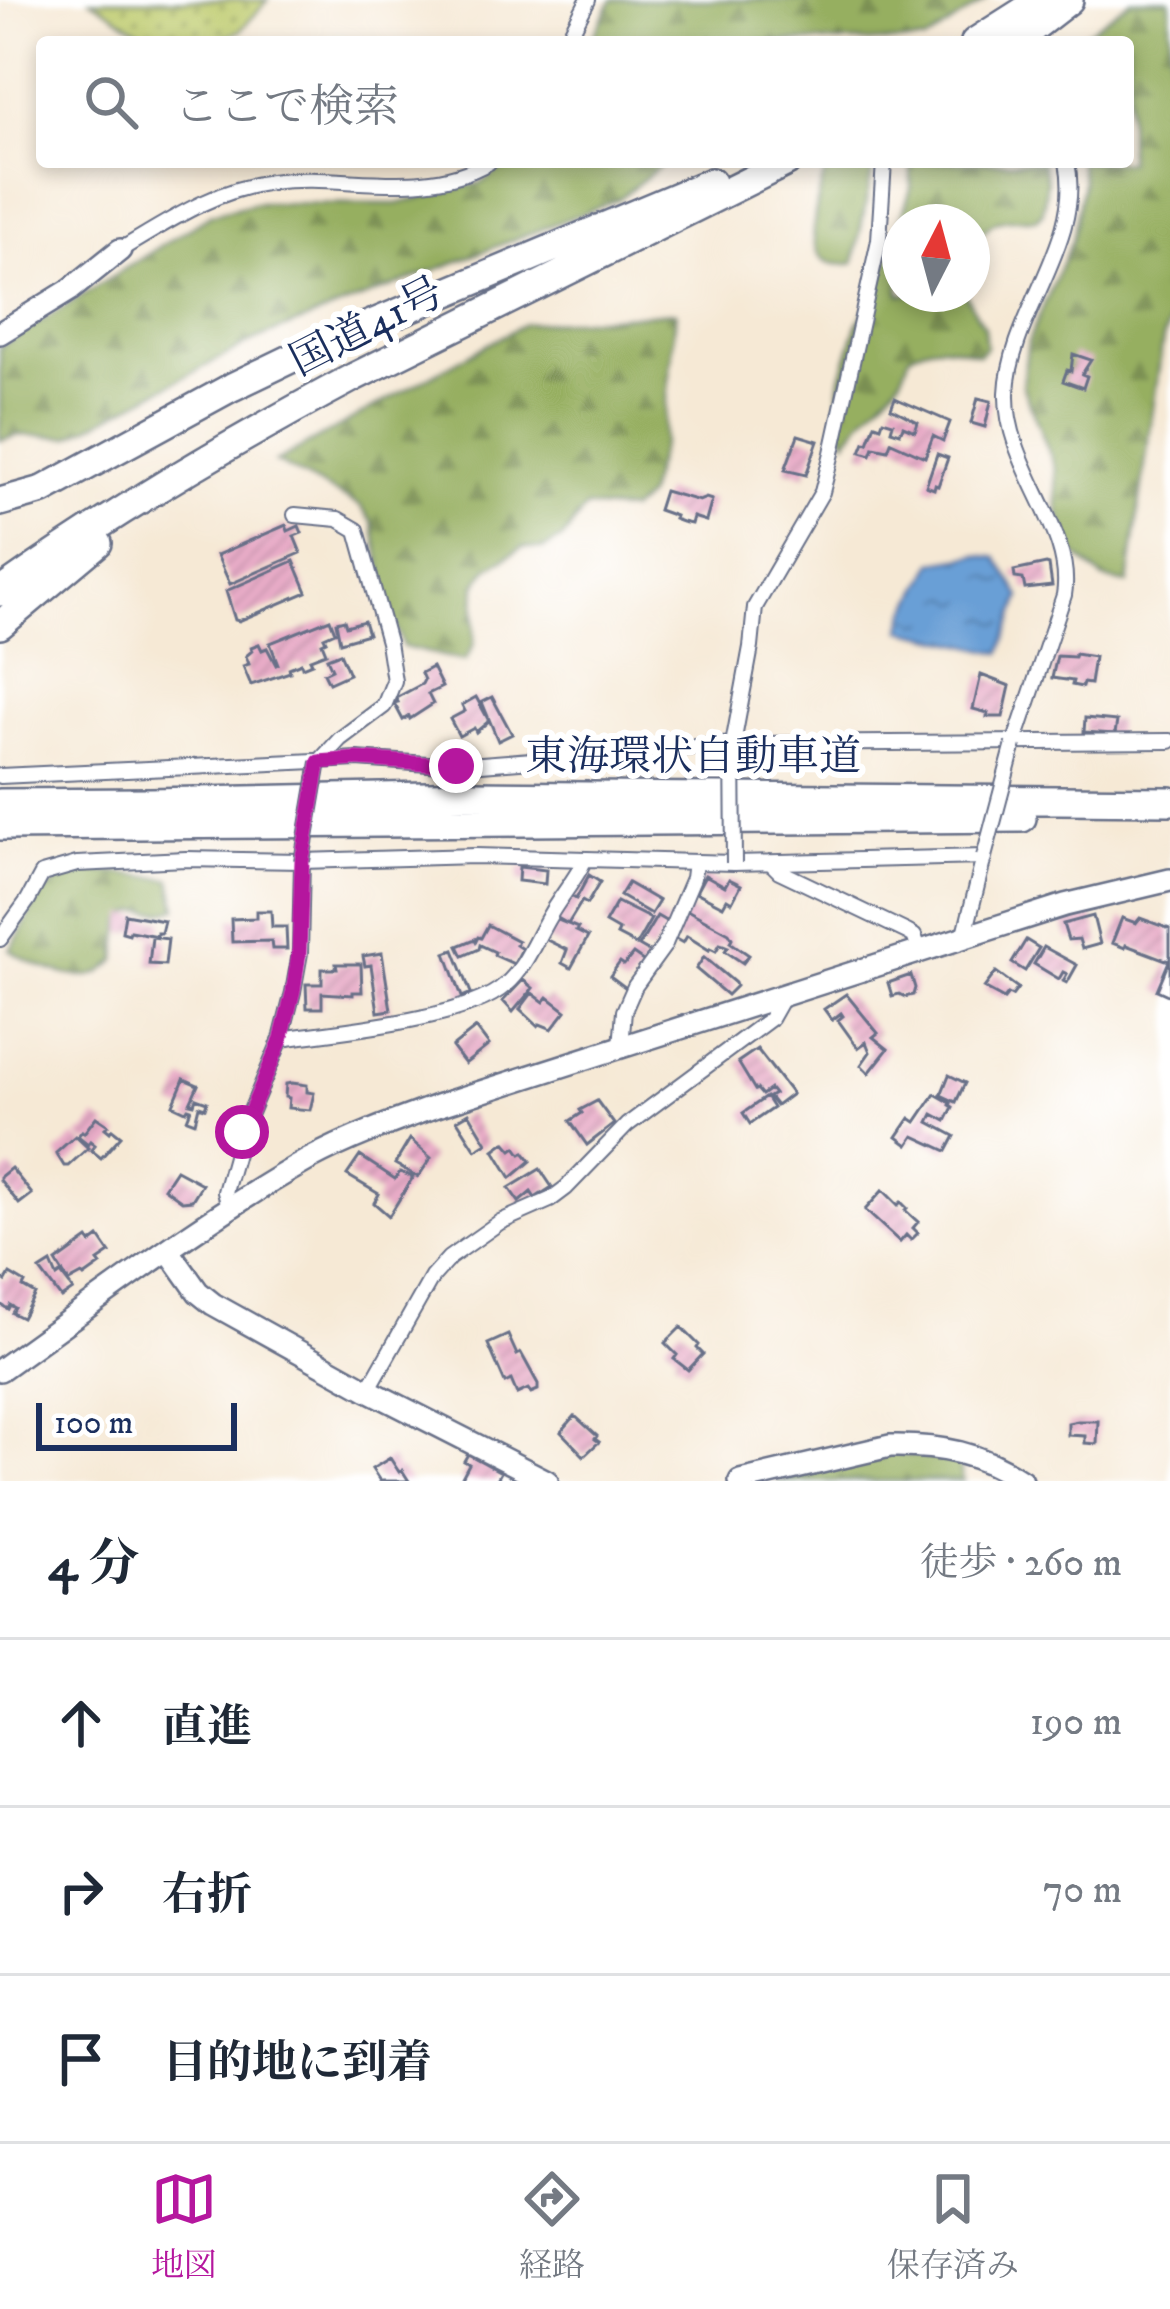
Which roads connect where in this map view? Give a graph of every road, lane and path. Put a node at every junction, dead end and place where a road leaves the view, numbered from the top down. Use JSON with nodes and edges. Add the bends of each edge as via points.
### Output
{"nodes":[{"id":1,"x":588,"y":0,"type":"edge"},
{"id":2,"x":1041,"y":0,"type":"edge"},
{"id":3,"x":1054,"y":0,"type":"edge"},
{"id":4,"x":1069,"y":0,"type":"edge"},
{"id":5,"x":569,"y":36,"type":"edge"},
{"id":6,"x":984,"y":36,"type":"edge"},
{"id":7,"x":999,"y":36,"type":"edge"},
{"id":8,"x":1023,"y":36,"type":"edge"},
{"id":9,"x":476,"y":168,"type":"edge"},
{"id":10,"x":740,"y":168,"type":"edge"},
{"id":11,"x":759,"y":168,"type":"edge"},
{"id":12,"x":775,"y":168,"type":"edge"},
{"id":13,"x":884,"y":168,"type":"edge"},
{"id":14,"x":1068,"y":168,"type":"edge"},
{"id":15,"x":120,"y":250,"type":"junction"},
{"id":16,"x":0,"y":319,"type":"edge"},
{"id":17,"x":0,"y":333,"type":"edge"},
{"id":18,"x":289,"y":412,"type":"junction"},
{"id":19,"x":0,"y":502,"type":"edge"},
{"id":20,"x":295,"y":514,"type":"dead end"},
{"id":21,"x":0,"y":587,"type":"edge"},
{"id":22,"x":0,"y":625,"type":"edge"},
{"id":23,"x":1170,"y":742,"type":"edge"},
{"id":24,"x":733,"y":744,"type":"junction"},
{"id":25,"x":1014,"y":744,"type":"junction"},
{"id":26,"x":319,"y":762,"type":"junction"},
{"id":27,"x":0,"y":776,"type":"edge"},
{"id":28,"x":1170,"y":800,"type":"edge"},
{"id":29,"x":0,"y":802,"type":"edge"},
{"id":30,"x":1170,"y":816,"type":"edge"},
{"id":31,"x":0,"y":826,"type":"edge"},
{"id":32,"x":984,"y":857,"type":"junction"},
{"id":33,"x":584,"y":860,"type":"junction"},
{"id":34,"x":302,"y":861,"type":"junction"},
{"id":35,"x":695,"y":862,"type":"junction"},
{"id":36,"x":770,"y":862,"type":"junction"},
{"id":37,"x":734,"y":863,"type":"junction"},
{"id":38,"x":1170,"y":880,"type":"edge"},
{"id":39,"x":964,"y":938,"type":"junction"},
{"id":40,"x":0,"y":939,"type":"edge"},
{"id":41,"x":921,"y":952,"type":"junction"},
{"id":42,"x":783,"y":996,"type":"junction"},
{"id":43,"x":281,"y":1040,"type":"junction"},
{"id":44,"x":621,"y":1046,"type":"junction"},
{"id":45,"x":230,"y":1210,"type":"junction"},
{"id":46,"x":169,"y":1251,"type":"junction"},
{"id":47,"x":0,"y":1370,"type":"edge"},
{"id":48,"x":368,"y":1390,"type":"junction"},
{"id":49,"x":547,"y":1481,"type":"edge"},
{"id":50,"x":740,"y":1481,"type":"edge"},
{"id":51,"x":1022,"y":1481,"type":"edge"}],
"edges":[{"from":1,"to":5,"type":"street"},
{"from":2,"to":6,"type":"highway"},
{"from":3,"to":7,"type":"highway"},
{"from":4,"to":8,"type":"highway"},
{"from":9,"to":15,"type":"street","via":[[424,183],[254,185],[197,205]]},
{"from":10,"to":19,"type":"highway","via":[[267,369],[43,490]]},
{"from":11,"to":21,"type":"highway","name":"国道41号","via":[[284,406],[153,482]]},
{"from":12,"to":18,"type":"highway","name":"国道41号"},
{"from":13,"to":24,"type":"street","via":[[879,239],[822,492],[755,607]]},
{"from":14,"to":25,"type":"street","via":[[1063,227],[1007,386],[1013,437],[1066,570]]},
{"from":15,"to":16,"type":"street"},
{"from":15,"to":17,"type":"street"},
{"from":18,"to":21,"type":"highway","name":"国道41号"},
{"from":18,"to":22,"type":"highway","via":[[133,516]]},
{"from":20,"to":26,"type":"street","via":[[357,530],[394,681],[384,706]]},
{"from":23,"to":25,"type":"street"},
{"from":24,"to":25,"type":"street"},
{"from":24,"to":26,"type":"street","via":[[456,766]]},
{"from":24,"to":37,"type":"street","bridge":true},
{"from":25,"to":32,"type":"street","bridge":true},
{"from":26,"to":27,"type":"street"},
{"from":26,"to":34,"type":"street","bridge":true},
{"from":28,"to":29,"type":"highway","name":"東海環状自動車道","via":[[474,795]]},
{"from":30,"to":31,"type":"highway","name":"東海環状自動車道"},
{"from":32,"to":36,"type":"street"},
{"from":32,"to":39,"type":"street"},
{"from":33,"to":34,"type":"street"},
{"from":33,"to":35,"type":"street"},
{"from":33,"to":43,"type":"street","via":[[518,970],[492,995],[438,1015]]},
{"from":34,"to":40,"type":"street","via":[[77,864],[42,874]]},
{"from":34,"to":43,"type":"street","via":[[299,953]]},
{"from":35,"to":37,"type":"street"},
{"from":35,"to":44,"type":"street","via":[[664,946],[624,1011]]},
{"from":36,"to":37,"type":"street"},
{"from":36,"to":41,"type":"street","via":[[908,932]]},
{"from":38,"to":39,"type":"street"},
{"from":39,"to":41,"type":"street"},
{"from":41,"to":42,"type":"street"},
{"from":42,"to":44,"type":"street"},
{"from":42,"to":48,"type":"street","via":[[770,1018],[627,1125],[566,1188],[448,1258]]},
{"from":43,"to":45,"type":"street","via":[[242,1132],[225,1192]]},
{"from":44,"to":45,"type":"street","via":[[365,1133]]},
{"from":45,"to":46,"type":"street"},
{"from":46,"to":47,"type":"street"},
{"from":46,"to":48,"type":"street","via":[[213,1304]]},
{"from":48,"to":49,"type":"street"},
{"from":50,"to":51,"type":"street","via":[[912,1446],[970,1454]]}]}
